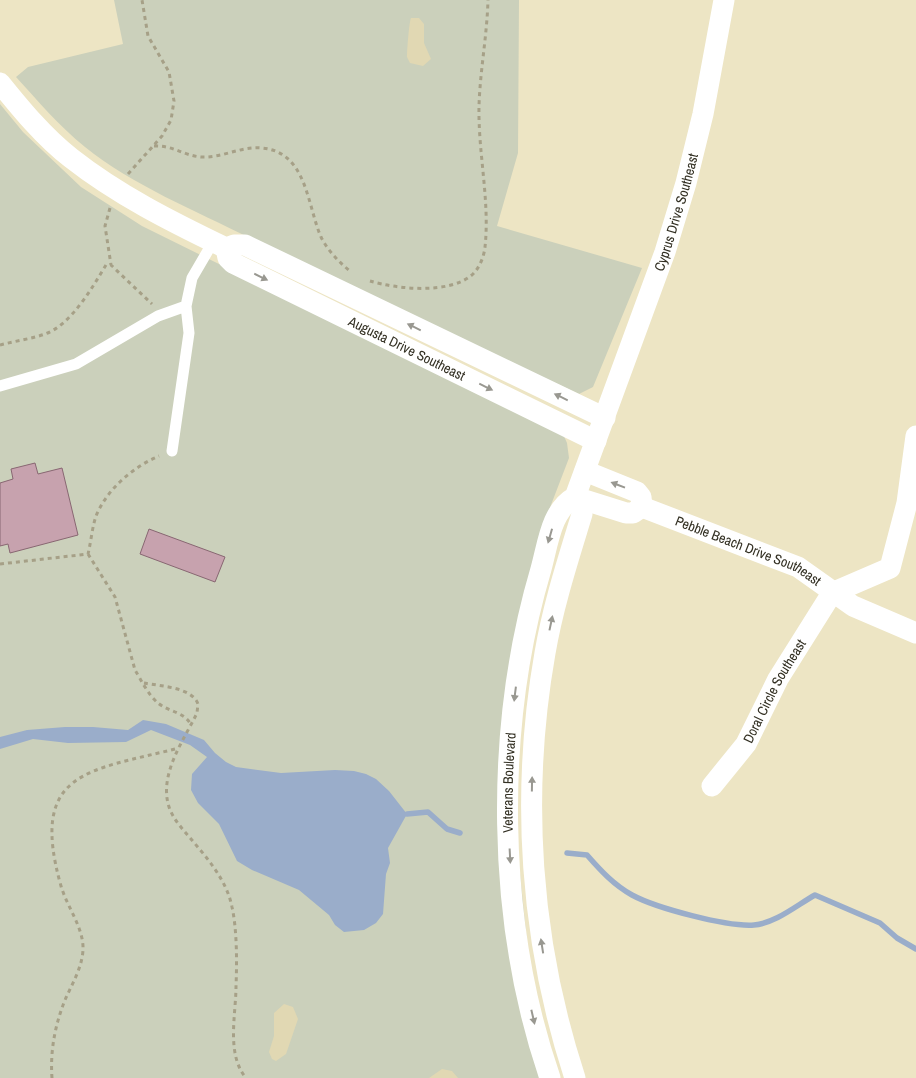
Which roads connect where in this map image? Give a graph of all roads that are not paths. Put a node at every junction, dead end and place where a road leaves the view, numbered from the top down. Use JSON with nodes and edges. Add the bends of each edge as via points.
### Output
{"nodes":[{"id":1,"x":724,"y":0,"type":"edge"},
{"id":2,"x":0,"y":83,"type":"edge"},
{"id":3,"x":219,"y":245,"type":"junction"},
{"id":4,"x":186,"y":306,"type":"junction"},
{"id":5,"x":0,"y":386,"type":"edge"},
{"id":6,"x":605,"y":418,"type":"junction"},
{"id":7,"x":916,"y":436,"type":"edge"},
{"id":8,"x":596,"y":440,"type":"junction"},
{"id":9,"x":172,"y":451,"type":"road end"},
{"id":10,"x":585,"y":471,"type":"junction"},
{"id":11,"x":575,"y":497,"type":"junction"},
{"id":12,"x":642,"y":507,"type":"junction"},
{"id":13,"x":832,"y":592,"type":"junction"},
{"id":14,"x":916,"y":633,"type":"edge"},
{"id":15,"x":712,"y":786,"type":"dead end"},
{"id":16,"x":550,"y":1078,"type":"edge"},
{"id":17,"x":575,"y":1078,"type":"edge"}],
"edges":[{"from":1,"to":6,"type":"street","name":"Cyprus Drive Southeast","via":[[703,114],[686,183],[665,252]]},
{"from":2,"to":3,"type":"street","name":"Augusta Drive Southeast","via":[[70,158],[118,190]]},
{"from":3,"to":4,"type":"lane","via":[[192,278]]},
{"from":6,"to":3,"type":"street","name":"Augusta Drive Southeast","one_way":true,"via":[[245,245]]},
{"from":3,"to":8,"type":"street","name":"Augusta Drive Southeast","one_way":true,"via":[[232,263]]},
{"from":4,"to":5,"type":"lane","via":[[158,316],[76,364]]},
{"from":4,"to":9,"type":"lane","via":[[189,334]]},
{"from":6,"to":8,"type":"street","name":"Veterans Boulevard"},
{"from":7,"to":13,"type":"street","via":[[907,503],[890,568]]},
{"from":8,"to":10,"type":"street","name":"Veterans Boulevard"},
{"from":10,"to":11,"type":"street","name":"Veterans Boulevard"},
{"from":12,"to":10,"type":"street","one_way":true,"via":[[637,492]]},
{"from":11,"to":12,"type":"street","via":[[626,513]]},
{"from":11,"to":16,"type":"street","name":"Veterans Boulevard","one_way":true,"via":[[564,502],[556,518],[535,587],[518,672],[508,801],[513,902],[526,988]]},
{"from":17,"to":11,"type":"street","name":"Veterans Boulevard","one_way":true,"via":[[546,969],[534,878],[531,816],[538,694],[554,609],[582,514]]},
{"from":12,"to":13,"type":"street","name":"Pebble Beach Drive Southeast","via":[[798,567]]},
{"from":13,"to":14,"type":"street","name":"Pebble Beach Drive Southeast","via":[[853,606]]},
{"from":13,"to":15,"type":"street","name":"Doral Circle Southeast","via":[[778,679],[746,744]]}]}
